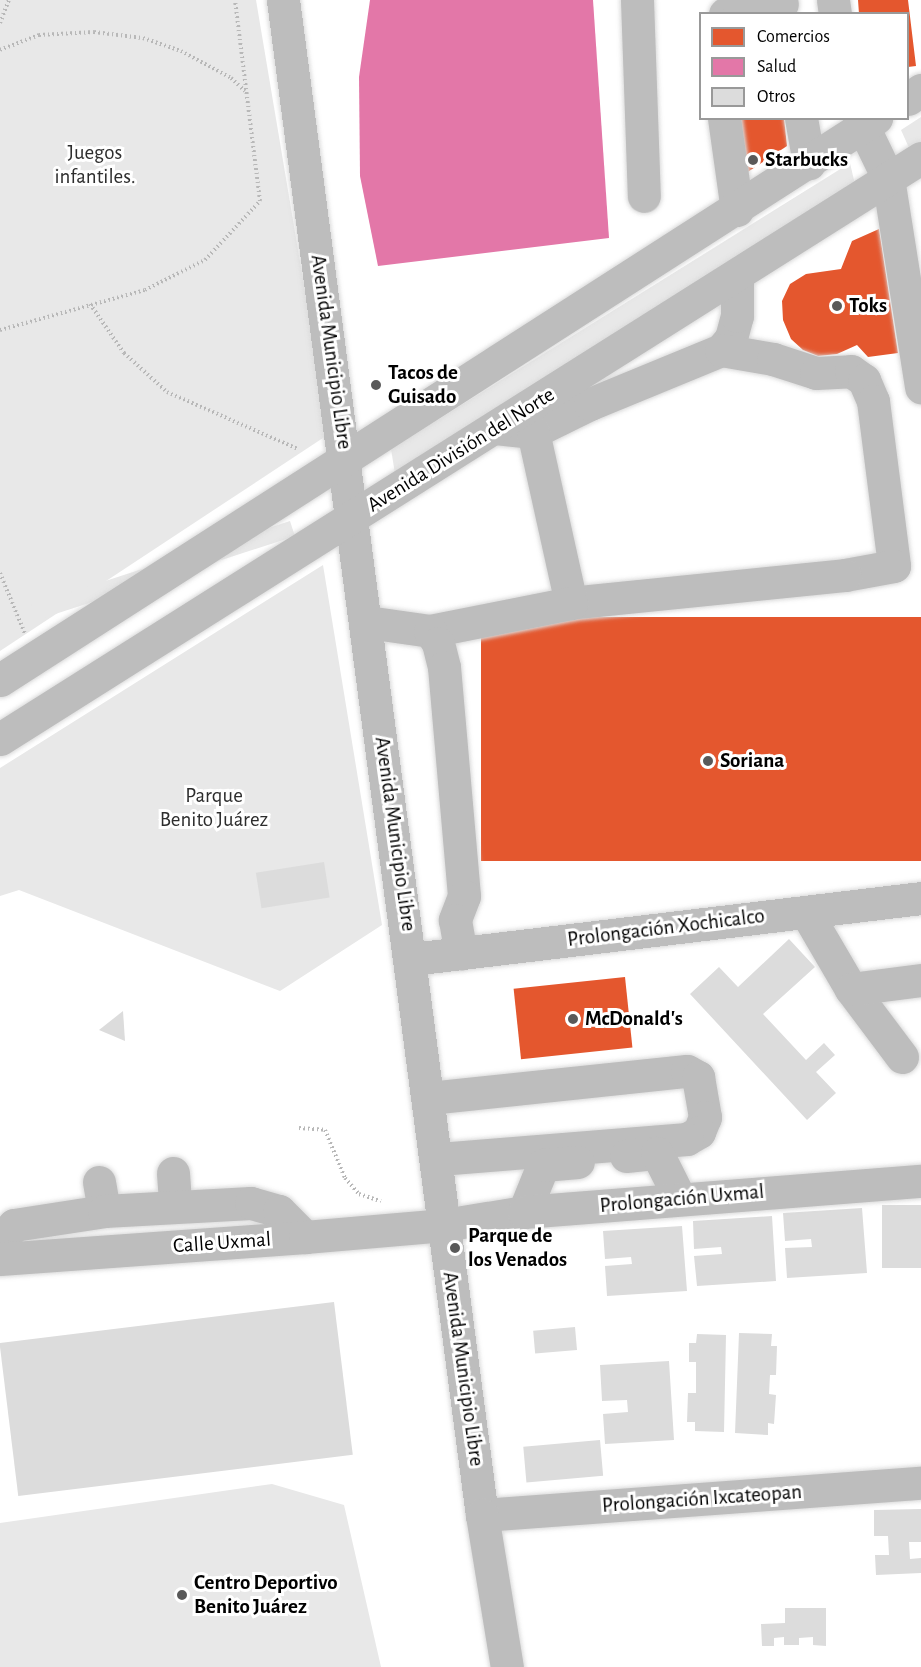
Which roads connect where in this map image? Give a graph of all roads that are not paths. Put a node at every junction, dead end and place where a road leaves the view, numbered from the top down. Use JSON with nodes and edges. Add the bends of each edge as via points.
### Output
{"nodes":[{"id":1,"x":283,"y":0,"type":"edge"},
{"id":2,"x":637,"y":0,"type":"edge"},
{"id":3,"x":782,"y":6,"type":"edge"},
{"id":4,"x":730,"y":12,"type":"edge"},
{"id":5,"x":724,"y":120,"type":"edge"},
{"id":6,"x":801,"y":120,"type":"edge"},
{"id":7,"x":866,"y":121,"type":"edge"},
{"id":8,"x":921,"y":158,"type":"edge"},
{"id":9,"x":809,"y":164,"type":"junction"},
{"id":10,"x":888,"y":178,"type":"junction"},
{"id":11,"x":644,"y":196,"type":"dead end"},
{"id":12,"x":736,"y":210,"type":"junction"},
{"id":13,"x":909,"y":238,"type":"edge"},
{"id":14,"x":737,"y":275,"type":"junction"},
{"id":15,"x":721,"y":350,"type":"junction"},
{"id":16,"x":921,"y":387,"type":"edge"},
{"id":17,"x":495,"y":428,"type":"junction"},
{"id":18,"x":533,"y":432,"type":"junction"},
{"id":19,"x":345,"y":460,"type":"junction"},
{"id":20,"x":353,"y":519,"type":"junction"},
{"id":21,"x":907,"y":570,"type":"edge"},
{"id":22,"x":571,"y":603,"type":"junction"},
{"id":23,"x":367,"y":622,"type":"junction"},
{"id":24,"x":430,"y":631,"type":"junction"},
{"id":25,"x":0,"y":680,"type":"edge"},
{"id":26,"x":0,"y":739,"type":"edge"},
{"id":27,"x":921,"y":898,"type":"edge"},
{"id":28,"x":806,"y":912,"type":"junction"},
{"id":29,"x":471,"y":952,"type":"junction"},
{"id":30,"x":412,"y":959,"type":"junction"},
{"id":31,"x":921,"y":980,"type":"edge"},
{"id":32,"x":851,"y":988,"type":"junction"},
{"id":33,"x":905,"y":1046,"type":"edge"},
{"id":34,"x":429,"y":1098,"type":"junction"},
{"id":35,"x":657,"y":1148,"type":"junction"},
{"id":36,"x":539,"y":1158,"type":"junction"},
{"id":37,"x":436,"y":1159,"type":"junction"},
{"id":38,"x":173,"y":1173,"type":"dead end"},
{"id":39,"x":921,"y":1181,"type":"edge"},
{"id":40,"x":680,"y":1199,"type":"junction"},
{"id":41,"x":175,"y":1205,"type":"junction"},
{"id":42,"x":524,"y":1212,"type":"junction"},
{"id":43,"x":444,"y":1225,"type":"junction"},
{"id":44,"x":305,"y":1237,"type":"junction"},
{"id":45,"x":0,"y":1242,"type":"edge"},
{"id":46,"x":0,"y":1259,"type":"edge"},
{"id":47,"x":921,"y":1483,"type":"edge"},
{"id":48,"x":482,"y":1515,"type":"junction"},
{"id":49,"x":507,"y":1667,"type":"edge"}],
"edges":[{"from":1,"to":19,"type":"main road","name":"Avenida Municipio Libre"},
{"from":2,"to":11,"type":"main road"},
{"from":3,"to":4,"type":"main road"},
{"from":5,"to":12,"type":"main road"},
{"from":6,"to":9,"type":"main road"},
{"from":7,"to":9,"type":"main road"},
{"from":7,"to":10,"type":"main road"},
{"from":8,"to":10,"type":"main road","name":"Avenida División del Norte"},
{"from":9,"to":12,"type":"main road"},
{"from":10,"to":13,"type":"main road"},
{"from":10,"to":14,"type":"main road","name":"Avenida División del Norte"},
{"from":12,"to":19,"type":"main road"},
{"from":13,"to":16,"type":"main road"},
{"from":14,"to":15,"type":"main road","via":[[737,316],[731,338]]},
{"from":14,"to":17,"type":"main road","name":"Avenida División del Norte"},
{"from":15,"to":18,"type":"main road"},
{"from":15,"to":21,"type":"main road","via":[[773,359],[816,373],[851,371],[864,380],[873,402]]},
{"from":17,"to":18,"type":"main road"},
{"from":17,"to":20,"type":"main road","name":"Avenida División del Norte"},
{"from":18,"to":22,"type":"main road"},
{"from":19,"to":20,"type":"main road","name":"Avenida Municipio Libre"},
{"from":19,"to":25,"type":"main road"},
{"from":20,"to":23,"type":"main road","name":"Avenida Municipio Libre"},
{"from":20,"to":26,"type":"main road","name":"Avenida División del Norte"},
{"from":21,"to":22,"type":"main road"},
{"from":22,"to":24,"type":"main road"},
{"from":23,"to":24,"type":"main road"},
{"from":23,"to":30,"type":"main road","name":"Avenida Municipio Libre"},
{"from":24,"to":29,"type":"main road","via":[[438,643],[444,668],[464,896],[455,920]]},
{"from":27,"to":28,"type":"main road","name":"Prolongación Xochicalco"},
{"from":28,"to":29,"type":"main road","name":"Prolongación Xochicalco"},
{"from":28,"to":32,"type":"main road"},
{"from":29,"to":30,"type":"main road","name":"Prolongación Xochicalco"},
{"from":30,"to":34,"type":"main road","name":"Avenida Municipio Libre"},
{"from":31,"to":32,"type":"main road"},
{"from":32,"to":33,"type":"main road"},
{"from":34,"to":35,"type":"main road","via":[[694,1073],[705,1117],[699,1132]]},
{"from":34,"to":37,"type":"main road","name":"Avenida Municipio Libre"},
{"from":35,"to":36,"type":"main road"},
{"from":35,"to":40,"type":"main road"},
{"from":36,"to":37,"type":"main road"},
{"from":36,"to":42,"type":"main road"},
{"from":37,"to":43,"type":"main road","name":"Avenida Municipio Libre"},
{"from":38,"to":41,"type":"main road"},
{"from":39,"to":40,"type":"main road","name":"Prolongación Uxmal"},
{"from":40,"to":42,"type":"main road","name":"Prolongación Uxmal"},
{"from":41,"to":44,"type":"main road","via":[[251,1203],[279,1211]]},
{"from":41,"to":45,"type":"main road","via":[[101,1196],[14,1225]]},
{"from":42,"to":43,"type":"main road","name":"Prolongación Uxmal"},
{"from":43,"to":44,"type":"main road","name":"Calle Uxmal"},
{"from":43,"to":48,"type":"main road","name":"Avenida Municipio Libre"},
{"from":44,"to":46,"type":"main road","name":"Calle Uxmal"},
{"from":47,"to":48,"type":"main road","name":"Prolongación Ixcateopan"},
{"from":48,"to":49,"type":"main road","name":"Avenida Municipio Libre"}]}
